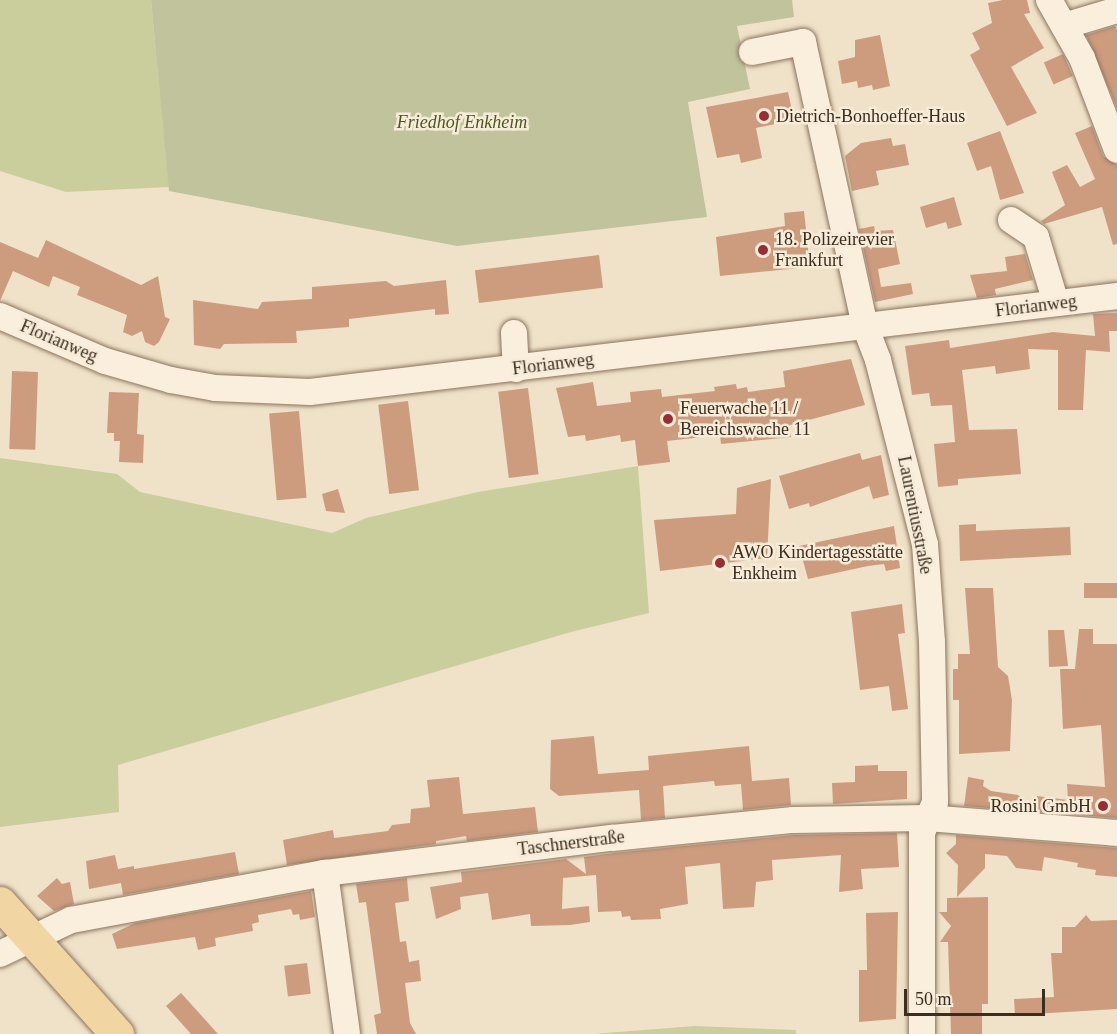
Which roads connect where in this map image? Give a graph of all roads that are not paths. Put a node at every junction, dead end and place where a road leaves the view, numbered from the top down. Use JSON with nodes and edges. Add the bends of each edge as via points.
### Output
{"nodes":[{"id":1,"x":1048,"y":0,"type":"edge"},
{"id":2,"x":1117,"y":10,"type":"edge"},
{"id":3,"x":1065,"y":26,"type":"junction"},
{"id":4,"x":752,"y":52,"type":"dead end"},
{"id":5,"x":1117,"y":150,"type":"edge"},
{"id":6,"x":1011,"y":220,"type":"dead end"},
{"id":7,"x":1117,"y":296,"type":"edge"},
{"id":8,"x":1056,"y":303,"type":"junction"},
{"id":9,"x":0,"y":316,"type":"edge"},
{"id":10,"x":865,"y":326,"type":"junction"},
{"id":11,"x":514,"y":333,"type":"dead end"},
{"id":12,"x":516,"y":369,"type":"junction"},
{"id":13,"x":927,"y":818,"type":"junction"},
{"id":14,"x":1117,"y":833,"type":"edge"},
{"id":15,"x":325,"y":873,"type":"junction"},
{"id":16,"x":0,"y":903,"type":"edge"},
{"id":17,"x":33,"y":938,"type":"junction"},
{"id":18,"x":0,"y":954,"type":"edge"},
{"id":19,"x":117,"y":1034,"type":"edge"},
{"id":20,"x":347,"y":1034,"type":"edge"},
{"id":21,"x":922,"y":1034,"type":"edge"}],
"edges":[{"from":1,"to":3,"type":"street"},
{"from":2,"to":3,"type":"street"},
{"from":3,"to":5,"type":"street","via":[[1082,57]]},
{"from":4,"to":10,"type":"street","name":"Laurentiusstraße","via":[[803,42]]},
{"from":6,"to":8,"type":"street","via":[[1036,237]]},
{"from":7,"to":8,"type":"street","name":"Florianweg"},
{"from":8,"to":10,"type":"street","name":"Florianweg"},
{"from":9,"to":12,"type":"street","name":"Florianweg","via":[[105,361],[215,388],[272,392],[339,390]]},
{"from":10,"to":12,"type":"street","name":"Florianweg"},
{"from":10,"to":13,"type":"street","name":"Laurentiusstraße","via":[[881,370],[925,544],[932,642],[935,802]]},
{"from":11,"to":12,"type":"street"},
{"from":13,"to":14,"type":"street","name":"Taschnerstraße"},
{"from":13,"to":15,"type":"street","name":"Taschnerstraße","via":[[793,820]]},
{"from":13,"to":21,"type":"street","name":"Laurentiusstraße","via":[[922,832]]},
{"from":15,"to":17,"type":"street","name":"Taschnerstraße","via":[[71,921]]},
{"from":15,"to":20,"type":"street"},
{"from":16,"to":17,"type":"main road"},
{"from":17,"to":18,"type":"street","name":"Taschnerstraße"},
{"from":17,"to":19,"type":"main road"}]}
